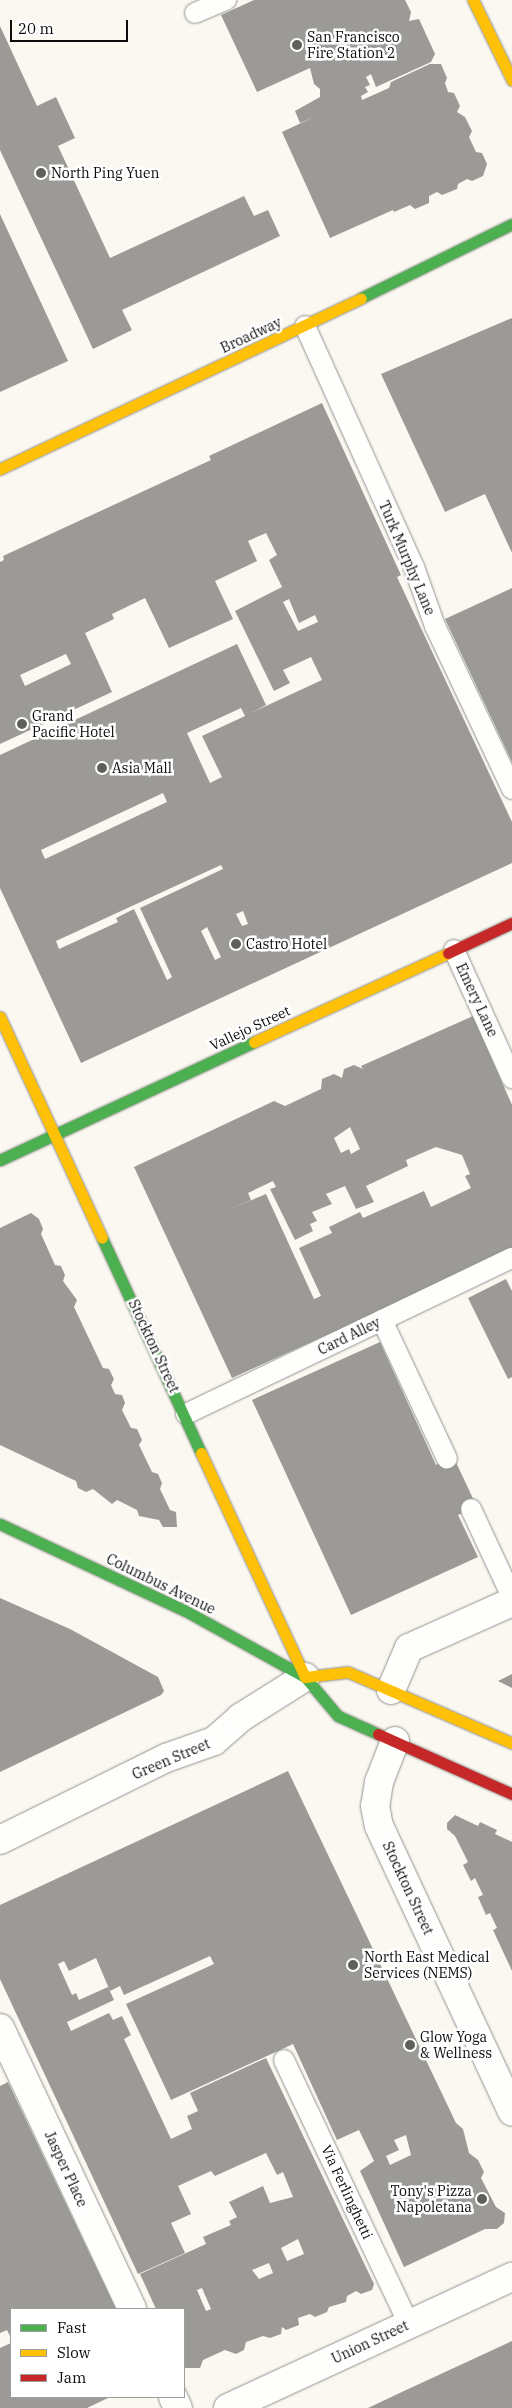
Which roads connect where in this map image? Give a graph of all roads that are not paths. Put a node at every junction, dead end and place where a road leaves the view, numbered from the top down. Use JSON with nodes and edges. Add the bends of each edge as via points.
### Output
{"nodes":[{"id":1,"x":226,"y":0,"type":"edge"},
{"id":2,"x":473,"y":0,"type":"edge"},
{"id":3,"x":195,"y":14,"type":"dead end"},
{"id":4,"x":512,"y":80,"type":"edge"},
{"id":5,"x":512,"y":224,"type":"edge"},
{"id":6,"x":305,"y":326,"type":"junction"},
{"id":7,"x":0,"y":469,"type":"edge"},
{"id":8,"x":512,"y":789,"type":"edge"},
{"id":9,"x":512,"y":923,"type":"edge"},
{"id":10,"x":454,"y":950,"type":"junction"},
{"id":11,"x":0,"y":1017,"type":"edge"},
{"id":12,"x":512,"y":1078,"type":"edge"},
{"id":13,"x":56,"y":1135,"type":"junction"},
{"id":14,"x":0,"y":1160,"type":"edge"},
{"id":15,"x":512,"y":1258,"type":"edge"},
{"id":16,"x":382,"y":1320,"type":"junction"},
{"id":17,"x":186,"y":1414,"type":"junction"},
{"id":18,"x":447,"y":1459,"type":"dead end"},
{"id":19,"x":471,"y":1509,"type":"dead end"},
{"id":20,"x":0,"y":1524,"type":"edge"},
{"id":21,"x":512,"y":1597,"type":"edge"},
{"id":22,"x":512,"y":1602,"type":"edge"},
{"id":23,"x":305,"y":1677,"type":"junction"},
{"id":24,"x":391,"y":1690,"type":"junction"},
{"id":25,"x":395,"y":1741,"type":"junction"},
{"id":26,"x":512,"y":1743,"type":"edge"},
{"id":27,"x":512,"y":1794,"type":"edge"},
{"id":28,"x":0,"y":1840,"type":"edge"},
{"id":29,"x":0,"y":2028,"type":"edge"},
{"id":30,"x":284,"y":2060,"type":"dead end"},
{"id":31,"x":512,"y":2111,"type":"edge"},
{"id":32,"x":512,"y":2276,"type":"edge"},
{"id":33,"x":132,"y":2308,"type":"edge"},
{"id":34,"x":409,"y":2324,"type":"junction"},
{"id":35,"x":228,"y":2408,"type":"edge"}],
"edges":[{"from":1,"to":3,"type":"lane"},
{"from":2,"to":4,"type":"street"},
{"from":5,"to":6,"type":"street","name":"Broadway"},
{"from":6,"to":7,"type":"street","name":"Broadway"},
{"from":6,"to":8,"type":"lane","name":"Turk Murphy Lane","via":[[414,567],[436,626]]},
{"from":9,"to":10,"type":"street","name":"Vallejo Street"},
{"from":10,"to":12,"type":"lane","name":"Emery Lane"},
{"from":10,"to":13,"type":"street","name":"Vallejo Street"},
{"from":11,"to":13,"type":"street","name":"Stockton Street"},
{"from":13,"to":14,"type":"street","name":"Vallejo Street"},
{"from":13,"to":17,"type":"street","name":"Stockton Street"},
{"from":15,"to":16,"type":"lane","name":"Card Alley"},
{"from":16,"to":17,"type":"lane","name":"Card Alley"},
{"from":16,"to":18,"type":"lane"},
{"from":17,"to":23,"type":"street","name":"Stockton Street"},
{"from":19,"to":21,"type":"lane"},
{"from":20,"to":23,"type":"street","name":"Columbus Avenue","via":[[184,1610]]},
{"from":22,"to":24,"type":"street","via":[[409,1648]]},
{"from":23,"to":24,"type":"street","via":[[348,1672]]},
{"from":23,"to":25,"type":"street","name":"Columbus Avenue","via":[[338,1716]]},
{"from":23,"to":28,"type":"street","name":"Green Street","via":[[240,1718],[214,1741],[166,1758]]},
{"from":24,"to":26,"type":"street"},
{"from":25,"to":27,"type":"street","name":"Columbus Avenue"},
{"from":25,"to":31,"type":"street","name":"Stockton Street","via":[[379,1782],[375,1806],[379,1826]]},
{"from":29,"to":33,"type":"street","name":"Jasper Place"},
{"from":30,"to":34,"type":"lane","name":"Via Ferlinghetti"},
{"from":32,"to":34,"type":"street","name":"Union Street"},
{"from":34,"to":35,"type":"street","name":"Union Street"}]}
